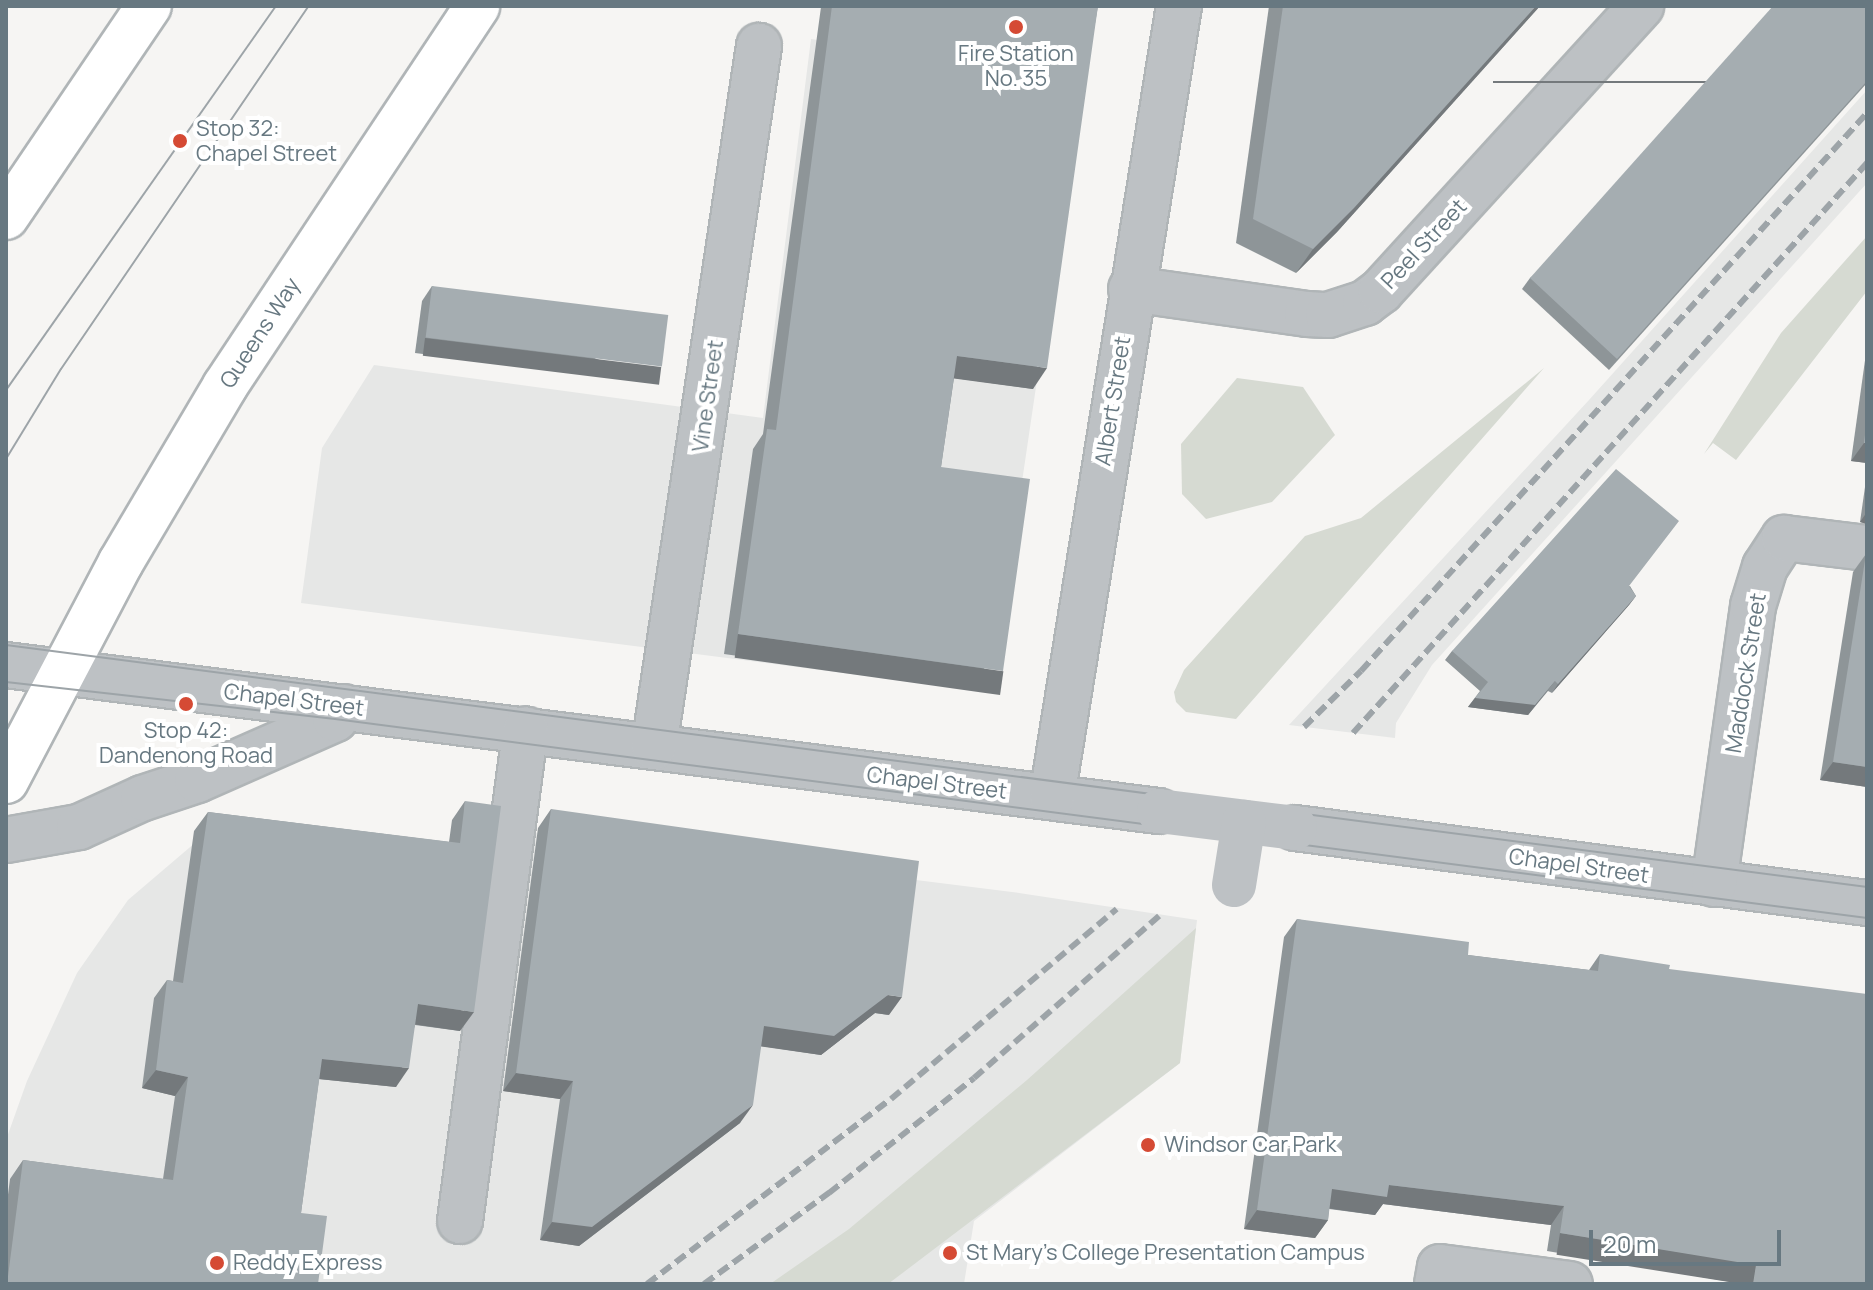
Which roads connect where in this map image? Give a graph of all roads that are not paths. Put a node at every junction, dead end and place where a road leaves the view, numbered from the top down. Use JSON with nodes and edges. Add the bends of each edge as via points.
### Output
{"nodes":[{"id":1,"x":149,"y":6,"type":"edge"},
{"id":2,"x":477,"y":6,"type":"edge"},
{"id":3,"x":1179,"y":6,"type":"edge"},
{"id":4,"x":1641,"y":6,"type":"edge"},
{"id":5,"x":759,"y":46,"type":"dead end"},
{"id":6,"x":6,"y":217,"type":"edge"},
{"id":7,"x":1131,"y":289,"type":"junction"},
{"id":8,"x":1861,"y":547,"type":"edge"},
{"id":9,"x":6,"y":665,"type":"edge"},
{"id":10,"x":62,"y":673,"type":"junction"},
{"id":11,"x":344,"y":707,"type":"junction"},
{"id":12,"x":526,"y":729,"type":"junction"},
{"id":13,"x":654,"y":747,"type":"junction"},
{"id":14,"x":6,"y":781,"type":"edge"},
{"id":15,"x":1052,"y":797,"type":"junction"},
{"id":16,"x":1244,"y":822,"type":"junction"},
{"id":17,"x":6,"y":840,"type":"edge"},
{"id":18,"x":1714,"y":884,"type":"junction"},
{"id":19,"x":1234,"y":885,"type":"dead end"},
{"id":20,"x":1867,"y":903,"type":"edge"},
{"id":21,"x":460,"y":1221,"type":"dead end"},
{"id":22,"x":1437,"y":1284,"type":"edge"},
{"id":23,"x":1570,"y":1284,"type":"edge"}],
"edges":[{"from":1,"to":6,"type":"highway"},
{"from":2,"to":10,"type":"highway","name":"Queens Way","via":[[225,386]]},
{"from":3,"to":7,"type":"street","name":"Albert Street"},
{"from":4,"to":7,"type":"street","name":"Peel Street","via":[[1365,303],[1328,315],[1307,314]]},
{"from":5,"to":13,"type":"street","name":"Vine Street"},
{"from":7,"to":15,"type":"street","name":"Albert Street"},
{"from":8,"to":18,"type":"street","name":"Maddock Street","via":[[1784,538],[1765,567],[1753,606]]},
{"from":9,"to":10,"type":"street","name":"Chapel Street"},
{"from":10,"to":11,"type":"street","name":"Chapel Street"},
{"from":10,"to":14,"type":"highway","name":"Queens Way"},
{"from":11,"to":12,"type":"street","name":"Chapel Street"},
{"from":11,"to":17,"type":"street","via":[[335,719],[79,827]]},
{"from":12,"to":13,"type":"street","name":"Chapel Street"},
{"from":12,"to":21,"type":"street"},
{"from":13,"to":15,"type":"street","name":"Chapel Street"},
{"from":15,"to":16,"type":"street","name":"Chapel Street","bridge":true},
{"from":16,"to":18,"type":"street","name":"Chapel Street","bridge":true},
{"from":16,"to":19,"type":"street","bridge":true},
{"from":18,"to":20,"type":"street","name":"Chapel Street"},
{"from":22,"to":23,"type":"street","via":[[1440,1267]]}]}
